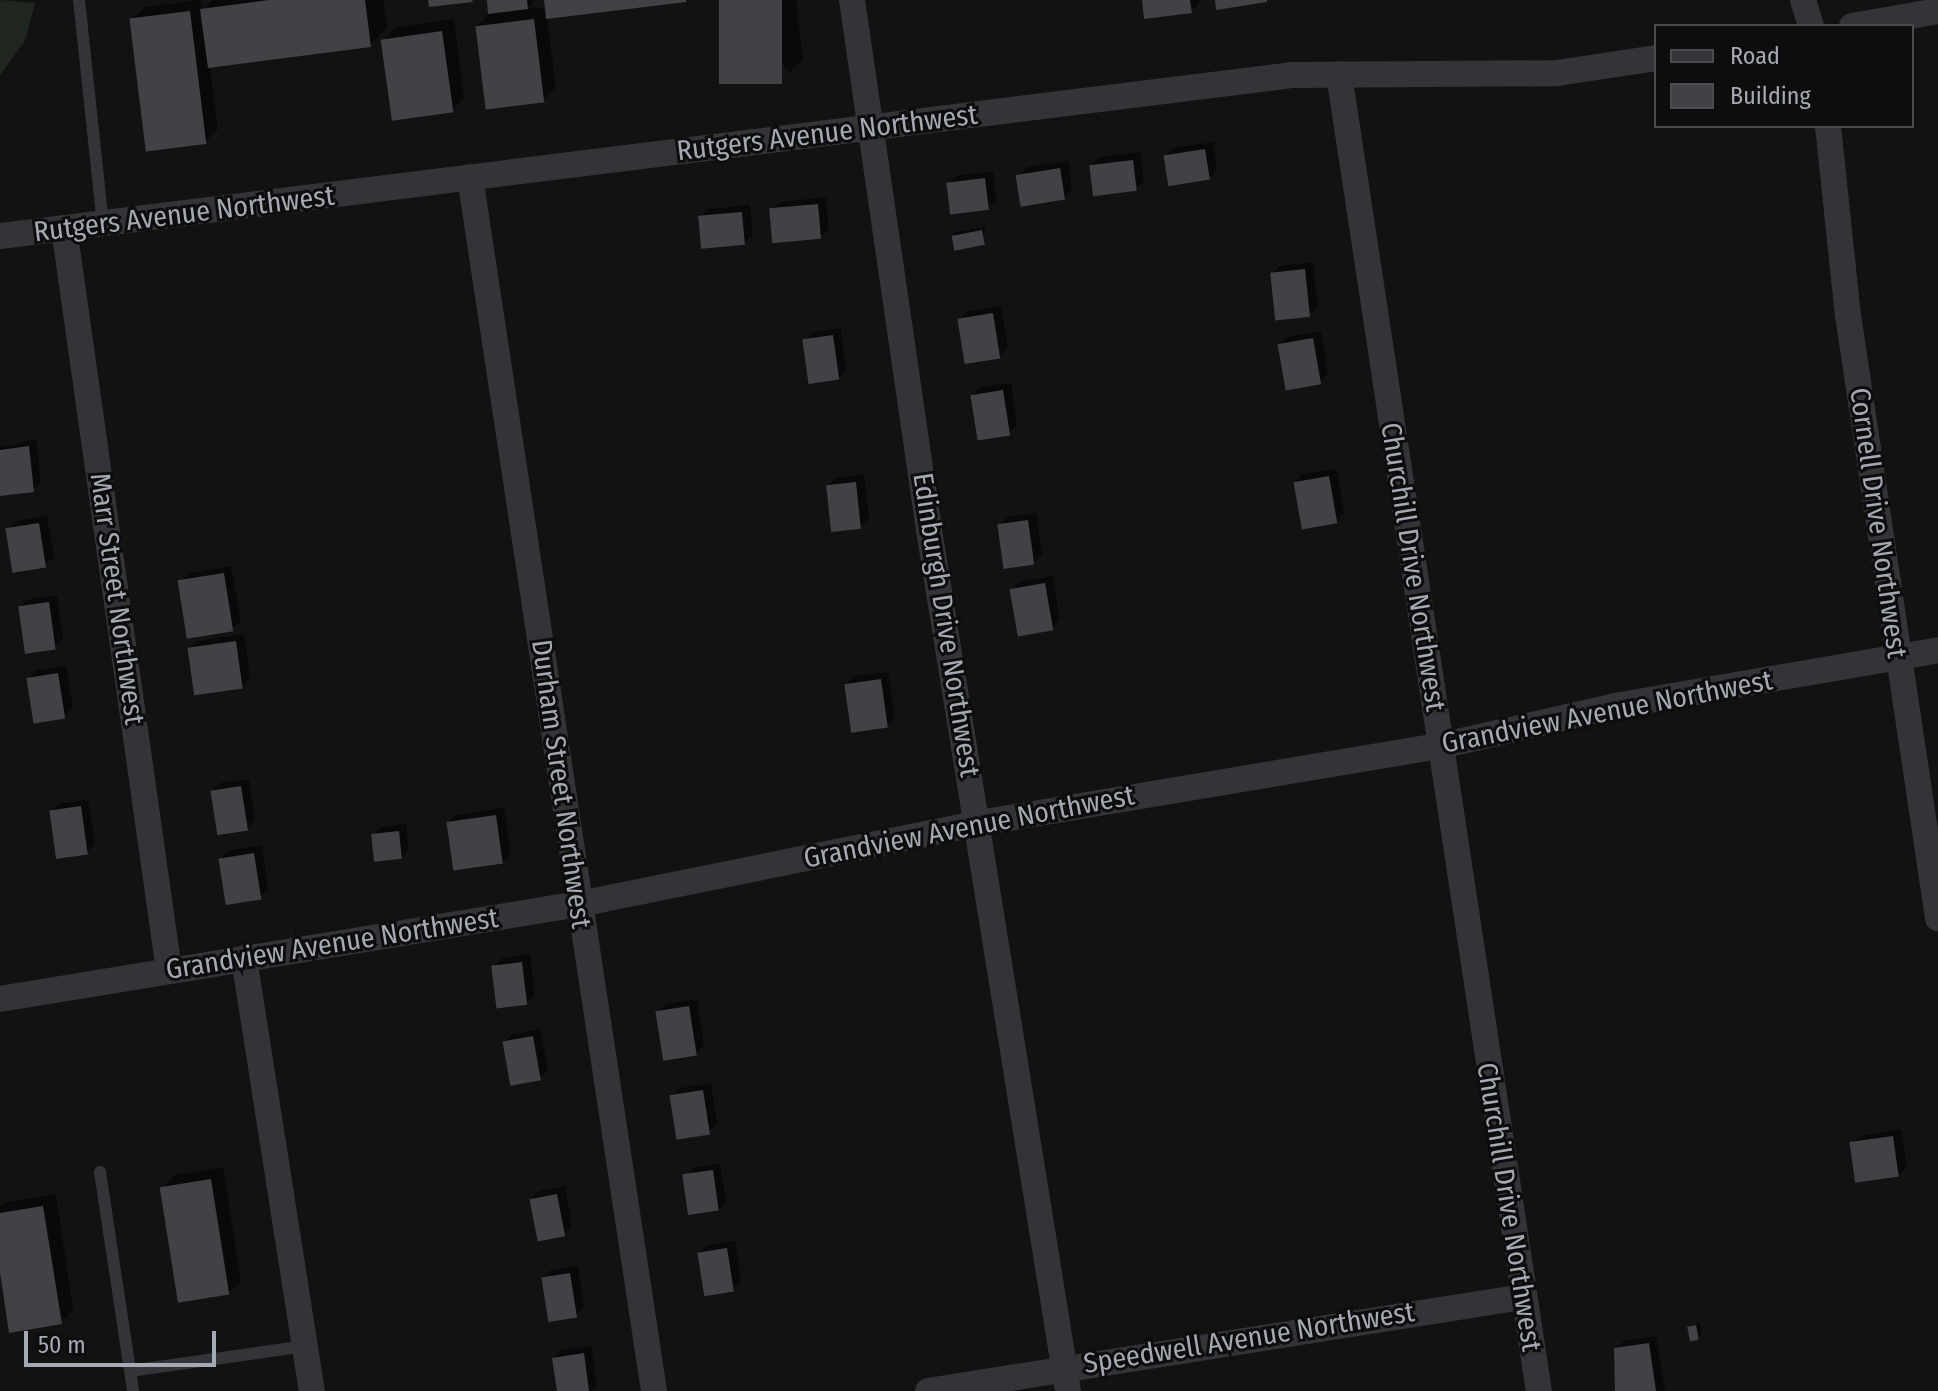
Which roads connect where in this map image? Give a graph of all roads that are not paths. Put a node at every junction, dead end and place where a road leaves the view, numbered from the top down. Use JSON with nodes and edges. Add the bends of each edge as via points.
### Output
{"nodes":[{"id":1,"x":79,"y":0,"type":"edge"},
{"id":2,"x":852,"y":0,"type":"edge"},
{"id":3,"x":1803,"y":0,"type":"edge"},
{"id":4,"x":1938,"y":11,"type":"edge"},
{"id":5,"x":1810,"y":24,"type":"edge"},
{"id":6,"x":1863,"y":24,"type":"edge"},
{"id":7,"x":1654,"y":58,"type":"edge"},
{"id":8,"x":1339,"y":74,"type":"junction"},
{"id":9,"x":871,"y":128,"type":"junction"},
{"id":10,"x":1828,"y":128,"type":"edge"},
{"id":11,"x":470,"y":177,"type":"junction"},
{"id":12,"x":103,"y":223,"type":"junction"},
{"id":13,"x":64,"y":228,"type":"junction"},
{"id":14,"x":0,"y":236,"type":"edge"},
{"id":15,"x":1938,"y":650,"type":"edge"},
{"id":16,"x":1897,"y":657,"type":"junction"},
{"id":17,"x":1440,"y":746,"type":"junction"},
{"id":18,"x":979,"y":823,"type":"junction"},
{"id":19,"x":579,"y":904,"type":"junction"},
{"id":20,"x":1938,"y":918,"type":"edge"},
{"id":21,"x":244,"y":958,"type":"junction"},
{"id":22,"x":169,"y":970,"type":"junction"},
{"id":23,"x":0,"y":999,"type":"edge"},
{"id":24,"x":100,"y":1172,"type":"dead end"},
{"id":25,"x":1523,"y":1297,"type":"junction"},
{"id":26,"x":305,"y":1346,"type":"junction"},
{"id":27,"x":130,"y":1371,"type":"junction"},
{"id":28,"x":1066,"y":1378,"type":"edge"},
{"id":29,"x":133,"y":1391,"type":"edge"},
{"id":30,"x":312,"y":1391,"type":"edge"},
{"id":31,"x":654,"y":1391,"type":"edge"},
{"id":32,"x":928,"y":1391,"type":"edge"},
{"id":33,"x":1539,"y":1391,"type":"edge"}],
"edges":[{"from":1,"to":12,"type":"lane"},
{"from":2,"to":9,"type":"street","name":"Edinburgh Drive Northwest"},
{"from":3,"to":5,"type":"street"},
{"from":4,"to":6,"type":"street"},
{"from":7,"to":8,"type":"street","name":"Rutgers Avenue Northwest","via":[[1557,73]]},
{"from":8,"to":9,"type":"street","name":"Rutgers Avenue Northwest","via":[[1139,92]]},
{"from":8,"to":17,"type":"street","name":"Churchill Drive Northwest"},
{"from":9,"to":11,"type":"street","name":"Rutgers Avenue Northwest"},
{"from":9,"to":18,"type":"street","name":"Edinburgh Drive Northwest","via":[[929,530]]},
{"from":10,"to":16,"type":"street","name":"Cornell Drive Northwest","via":[[1848,315]]},
{"from":11,"to":12,"type":"street","name":"Rutgers Avenue Northwest"},
{"from":11,"to":19,"type":"street","name":"Durham Street Northwest"},
{"from":12,"to":13,"type":"street","name":"Rutgers Avenue Northwest"},
{"from":13,"to":14,"type":"street","name":"Rutgers Avenue Northwest"},
{"from":13,"to":22,"type":"street","name":"Marr Street Northwest"},
{"from":15,"to":16,"type":"street","name":"Grandview Avenue Northwest"},
{"from":16,"to":17,"type":"street","name":"Grandview Avenue Northwest","via":[[1621,705]]},
{"from":16,"to":20,"type":"street","name":"Cornell Drive Northwest"},
{"from":17,"to":18,"type":"street","name":"Grandview Avenue Northwest"},
{"from":17,"to":25,"type":"street","name":"Churchill Drive Northwest"},
{"from":18,"to":19,"type":"street","name":"Grandview Avenue Northwest"},
{"from":18,"to":28,"type":"street","name":"Edinburgh Drive Northwest"},
{"from":19,"to":21,"type":"street","name":"Grandview Avenue Northwest"},
{"from":19,"to":31,"type":"street","name":"Durham Street Northwest"},
{"from":21,"to":22,"type":"street","name":"Grandview Avenue Northwest"},
{"from":21,"to":26,"type":"street"},
{"from":22,"to":23,"type":"street","name":"Grandview Avenue Northwest"},
{"from":24,"to":27,"type":"lane"},
{"from":25,"to":28,"type":"street","name":"Speedwell Avenue Northwest"},
{"from":25,"to":33,"type":"street","name":"Churchill Drive Northwest"},
{"from":26,"to":27,"type":"lane"},
{"from":26,"to":30,"type":"street"},
{"from":27,"to":29,"type":"lane"},
{"from":28,"to":32,"type":"street","name":"Speedwell Avenue Northwest"}]}
